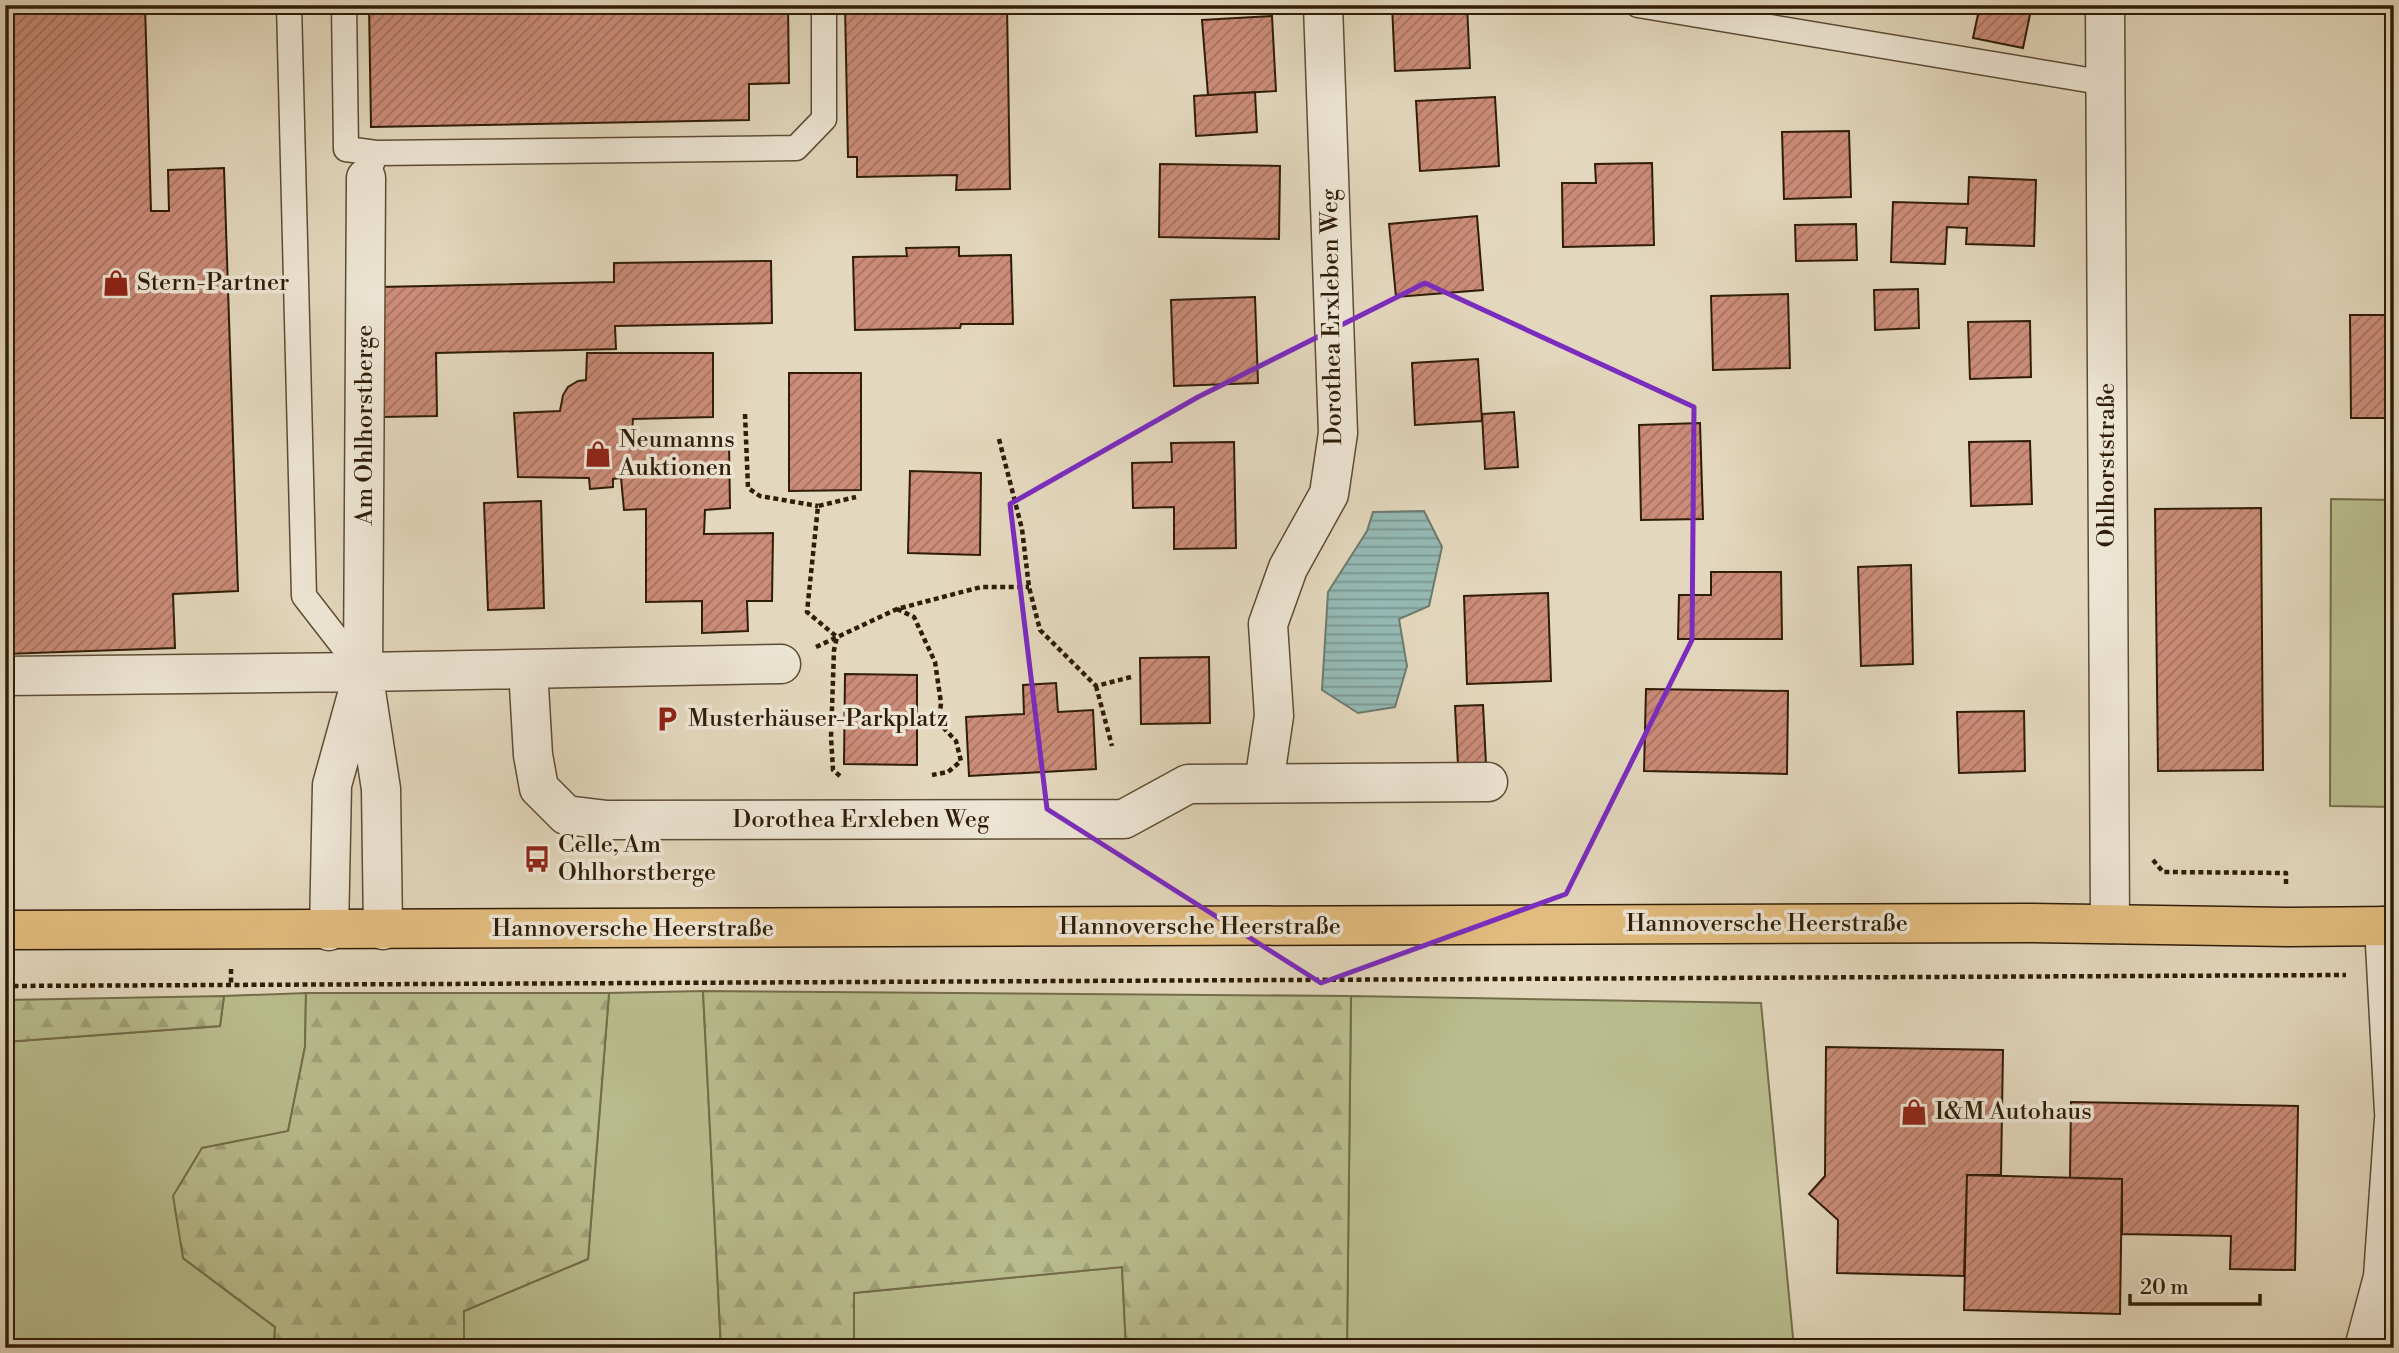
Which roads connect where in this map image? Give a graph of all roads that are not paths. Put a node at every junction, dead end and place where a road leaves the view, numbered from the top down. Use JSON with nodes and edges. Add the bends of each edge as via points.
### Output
{"nodes":[{"id":1,"x":289,"y":5,"type":"edge"},
{"id":2,"x":344,"y":5,"type":"edge"},
{"id":3,"x":824,"y":5,"type":"edge"},
{"id":4,"x":1323,"y":5,"type":"edge"},
{"id":5,"x":1638,"y":5,"type":"edge"},
{"id":6,"x":2105,"y":5,"type":"edge"},
{"id":7,"x":2106,"y":83,"type":"junction"},
{"id":8,"x":371,"y":166,"type":"junction"},
{"id":9,"x":780,"y":664,"type":"road end"},
{"id":10,"x":528,"y":669,"type":"junction"},
{"id":11,"x":363,"y":672,"type":"junction"},
{"id":12,"x":5,"y":676,"type":"edge"},
{"id":13,"x":1488,"y":782,"type":"dead end"},
{"id":14,"x":1264,"y":783,"type":"junction"},
{"id":15,"x":2110,"y":924,"type":"junction"},
{"id":16,"x":2389,"y":926,"type":"edge"},
{"id":17,"x":5,"y":930,"type":"edge"},
{"id":18,"x":383,"y":930,"type":"junction"},
{"id":19,"x":329,"y":931,"type":"junction"},
{"id":20,"x":2394,"y":1112,"type":"edge"},
{"id":21,"x":2394,"y":1119,"type":"edge"},
{"id":22,"x":2364,"y":1348,"type":"edge"}],
"edges":[{"from":1,"to":11,"type":"lane","via":[[303,596]]},
{"from":2,"to":8,"type":"lane","via":[[345,149]]},
{"from":3,"to":8,"type":"lane","via":[[824,119],[796,148]]},
{"from":4,"to":14,"type":"street","name":"Dorothea Erxleben Weg","via":[[1338,433],[1329,494],[1288,568],[1268,624],[1274,716]]},
{"from":5,"to":7,"type":"lane"},
{"from":6,"to":7,"type":"street","name":"Ohlhorststraße"},
{"from":7,"to":15,"type":"street","name":"Ohlhorststraße"},
{"from":8,"to":11,"type":"street","name":"Am Ohlhorstberge"},
{"from":9,"to":10,"type":"street"},
{"from":10,"to":11,"type":"street"},
{"from":10,"to":14,"type":"street","name":"Dorothea Erxleben Weg","via":[[539,789],[566,815],[607,820],[1124,819],[1188,784]]},
{"from":11,"to":12,"type":"street"},
{"from":11,"to":18,"type":"street","name":"Am Ohlhorstberge","via":[[381,789]]},
{"from":11,"to":19,"type":"street","name":"Am Ohlhorstberge","via":[[332,785]]},
{"from":13,"to":14,"type":"street","name":"Dorothea Erxleben Weg"},
{"from":15,"to":16,"type":"main road","name":"Hannoversche Heerstraße"},
{"from":15,"to":18,"type":"main road","name":"Hannoversche Heerstraße"},
{"from":16,"to":20,"type":"street","via":[[2386,974]]},
{"from":17,"to":19,"type":"main road","name":"Hannoversche Heerstraße"},
{"from":18,"to":19,"type":"main road","name":"Hannoversche Heerstraße"},
{"from":21,"to":22,"type":"street","via":[[2384,1277]]}]}
